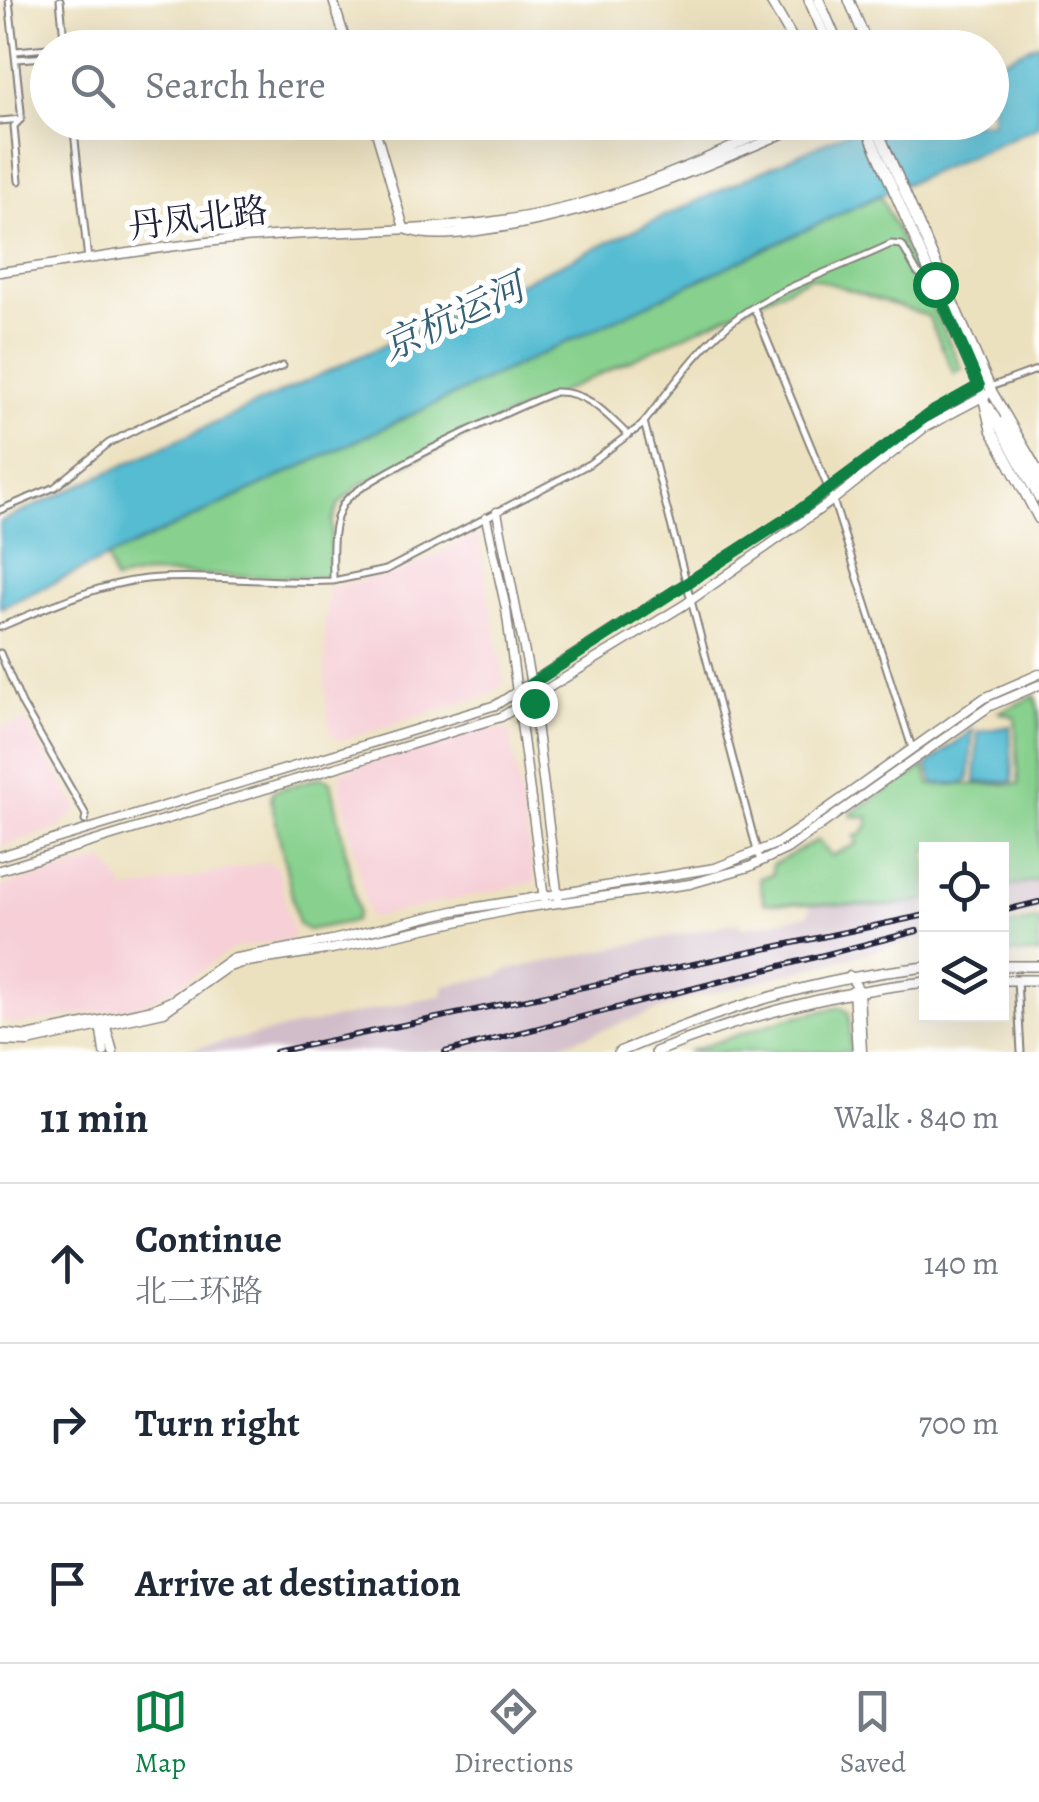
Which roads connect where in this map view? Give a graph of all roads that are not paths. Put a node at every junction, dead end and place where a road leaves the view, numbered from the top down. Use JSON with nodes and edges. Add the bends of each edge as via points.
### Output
{"nodes":[{"id":1,"x":9,"y":0,"type":"edge"},
{"id":2,"x":60,"y":0,"type":"edge"},
{"id":3,"x":332,"y":0,"type":"edge"},
{"id":4,"x":770,"y":0,"type":"edge"},
{"id":5,"x":809,"y":0,"type":"edge"},
{"id":6,"x":819,"y":0,"type":"edge"},
{"id":7,"x":849,"y":0,"type":"edge"},
{"id":8,"x":63,"y":30,"type":"edge"},
{"id":9,"x":342,"y":30,"type":"edge"},
{"id":10,"x":788,"y":30,"type":"edge"},
{"id":11,"x":822,"y":30,"type":"edge"},
{"id":12,"x":832,"y":30,"type":"edge"},
{"id":13,"x":862,"y":30,"type":"edge"},
{"id":14,"x":30,"y":52,"type":"edge"},
{"id":15,"x":15,"y":55,"type":"junction"},
{"id":16,"x":30,"y":56,"type":"edge"},
{"id":17,"x":21,"y":119,"type":"junction"},
{"id":18,"x":0,"y":121,"type":"edge"},
{"id":19,"x":75,"y":140,"type":"edge"},
{"id":20,"x":378,"y":140,"type":"edge"},
{"id":21,"x":748,"y":140,"type":"edge"},
{"id":22,"x":768,"y":140,"type":"edge"},
{"id":23,"x":873,"y":140,"type":"edge"},
{"id":24,"x":881,"y":140,"type":"edge"},
{"id":25,"x":19,"y":181,"type":"dead end"},
{"id":26,"x":404,"y":228,"type":"junction"},
{"id":27,"x":929,"y":258,"type":"junction"},
{"id":28,"x":88,"y":260,"type":"junction"},
{"id":29,"x":0,"y":272,"type":"edge"},
{"id":30,"x":935,"y":284,"type":"junction"},
{"id":31,"x":754,"y":308,"type":"junction"},
{"id":32,"x":283,"y":366,"type":"dead end"},
{"id":33,"x":1039,"y":369,"type":"edge"},
{"id":34,"x":986,"y":388,"type":"junction"},
{"id":35,"x":644,"y":422,"type":"junction"},
{"id":36,"x":628,"y":435,"type":"junction"},
{"id":37,"x":1039,"y":472,"type":"edge"},
{"id":38,"x":1039,"y":484,"type":"edge"},
{"id":39,"x":828,"y":489,"type":"junction"},
{"id":40,"x":1039,"y":498,"type":"edge"},
{"id":41,"x":834,"y":500,"type":"junction"},
{"id":42,"x":0,"y":510,"type":"edge"},
{"id":43,"x":497,"y":512,"type":"junction"},
{"id":44,"x":486,"y":518,"type":"junction"},
{"id":45,"x":1039,"y":519,"type":"edge"},
{"id":46,"x":333,"y":581,"type":"junction"},
{"id":47,"x":688,"y":582,"type":"junction"},
{"id":48,"x":692,"y":599,"type":"junction"},
{"id":49,"x":0,"y":627,"type":"edge"},
{"id":50,"x":0,"y":653,"type":"edge"},
{"id":51,"x":1039,"y":674,"type":"edge"},
{"id":52,"x":531,"y":684,"type":"junction"},
{"id":53,"x":1039,"y":685,"type":"edge"},
{"id":54,"x":518,"y":692,"type":"junction"},
{"id":55,"x":533,"y":697,"type":"junction"},
{"id":56,"x":520,"y":706,"type":"junction"},
{"id":57,"x":912,"y":748,"type":"junction"},
{"id":58,"x":85,"y":821,"type":"dead end"},
{"id":59,"x":0,"y":856,"type":"edge"},
{"id":60,"x":758,"y":857,"type":"junction"},
{"id":61,"x":0,"y":870,"type":"edge"},
{"id":62,"x":558,"y":898,"type":"junction"},
{"id":63,"x":544,"y":900,"type":"junction"},
{"id":64,"x":1009,"y":966,"type":"edge"},
{"id":65,"x":1039,"y":966,"type":"edge"},
{"id":66,"x":919,"y":968,"type":"edge"},
{"id":67,"x":850,"y":976,"type":"junction"},
{"id":68,"x":1009,"y":980,"type":"edge"},
{"id":69,"x":1017,"y":980,"type":"junction"},
{"id":70,"x":1039,"y":980,"type":"edge"},
{"id":71,"x":919,"y":983,"type":"edge"},
{"id":72,"x":856,"y":990,"type":"junction"},
{"id":73,"x":103,"y":1024,"type":"junction"},
{"id":74,"x":0,"y":1032,"type":"edge"},
{"id":75,"x":0,"y":1041,"type":"edge"},
{"id":76,"x":104,"y":1052,"type":"edge"},
{"id":77,"x":113,"y":1052,"type":"edge"},
{"id":78,"x":619,"y":1052,"type":"edge"},
{"id":79,"x":656,"y":1052,"type":"edge"},
{"id":80,"x":859,"y":1052,"type":"edge"},
{"id":81,"x":1021,"y":1052,"type":"edge"}],
"edges":[{"from":1,"to":15,"type":"street"},
{"from":2,"to":8,"type":"street"},
{"from":3,"to":9,"type":"street"},
{"from":4,"to":10,"type":"main road"},
{"from":5,"to":11,"type":"main road"},
{"from":6,"to":12,"type":"main road"},
{"from":7,"to":13,"type":"main road"},
{"from":14,"to":15,"type":"street"},
{"from":15,"to":16,"type":"street"},
{"from":15,"to":17,"type":"street"},
{"from":17,"to":18,"type":"street"},
{"from":17,"to":25,"type":"street","via":[[14,126]]},
{"from":19,"to":28,"type":"street"},
{"from":20,"to":26,"type":"street"},
{"from":21,"to":26,"type":"street","via":[[682,170],[556,210]]},
{"from":22,"to":26,"type":"street","via":[[657,187],[566,215],[468,232]]},
{"from":23,"to":27,"type":"main road"},
{"from":24,"to":27,"type":"main road"},
{"from":26,"to":28,"type":"street","name":"丹凤北路","via":[[223,240]]},
{"from":27,"to":30,"type":"main road"},
{"from":27,"to":34,"type":"main road"},
{"from":28,"to":29,"type":"street","name":"丹凤北路"},
{"from":30,"to":31,"type":"street","via":[[917,272],[902,244],[891,244]]},
{"from":30,"to":34,"type":"main road"},
{"from":31,"to":35,"type":"street","via":[[709,343]]},
{"from":31,"to":39,"type":"street"},
{"from":32,"to":42,"type":"street","via":[[147,424],[110,443],[55,488]]},
{"from":33,"to":34,"type":"street"},
{"from":34,"to":37,"type":"main road"},
{"from":34,"to":38,"type":"main road"},
{"from":34,"to":39,"type":"street","via":[[929,414]]},
{"from":34,"to":40,"type":"main road"},
{"from":34,"to":41,"type":"street"},
{"from":34,"to":45,"type":"main road","via":[[991,430]]},
{"from":35,"to":36,"type":"street"},
{"from":35,"to":47,"type":"street"},
{"from":36,"to":43,"type":"street","via":[[604,455]]},
{"from":36,"to":46,"type":"street","via":[[588,399],[555,392],[384,474],[355,490],[340,508]]},
{"from":39,"to":41,"type":"street"},
{"from":39,"to":47,"type":"street"},
{"from":41,"to":48,"type":"street"},
{"from":41,"to":57,"type":"street"},
{"from":43,"to":44,"type":"street"},
{"from":43,"to":52,"type":"street"},
{"from":44,"to":46,"type":"street","via":[[386,570]]},
{"from":44,"to":54,"type":"street"},
{"from":46,"to":49,"type":"street","via":[[134,581]]},
{"from":47,"to":48,"type":"street"},
{"from":47,"to":52,"type":"street"},
{"from":48,"to":55,"type":"street"},
{"from":48,"to":60,"type":"street"},
{"from":50,"to":58,"type":"street"},
{"from":51,"to":57,"type":"street","via":[[984,698]]},
{"from":52,"to":54,"type":"street"},
{"from":52,"to":55,"type":"street"},
{"from":53,"to":60,"type":"street","via":[[990,706],[786,850]]},
{"from":54,"to":56,"type":"street"},
{"from":54,"to":59,"type":"street","via":[[496,705]]},
{"from":55,"to":56,"type":"street"},
{"from":55,"to":62,"type":"street"},
{"from":56,"to":61,"type":"street","via":[[502,717]]},
{"from":56,"to":63,"type":"street"},
{"from":57,"to":60,"type":"street"},
{"from":60,"to":62,"type":"street"},
{"from":62,"to":63,"type":"street"},
{"from":63,"to":73,"type":"street","via":[[231,959],[162,1006]]},
{"from":64,"to":65,"type":"main road"},
{"from":66,"to":67,"type":"main road"},
{"from":67,"to":72,"type":"street"},
{"from":67,"to":78,"type":"main road","via":[[740,1004]]},
{"from":68,"to":69,"type":"main road"},
{"from":69,"to":70,"type":"main road"},
{"from":69,"to":81,"type":"street"},
{"from":71,"to":72,"type":"main road"},
{"from":72,"to":79,"type":"main road","via":[[745,1018]]},
{"from":72,"to":80,"type":"street"},
{"from":73,"to":74,"type":"street","via":[[27,1036]]},
{"from":73,"to":75,"type":"street","via":[[28,1042]]},
{"from":73,"to":76,"type":"street"},
{"from":73,"to":77,"type":"street"}]}
